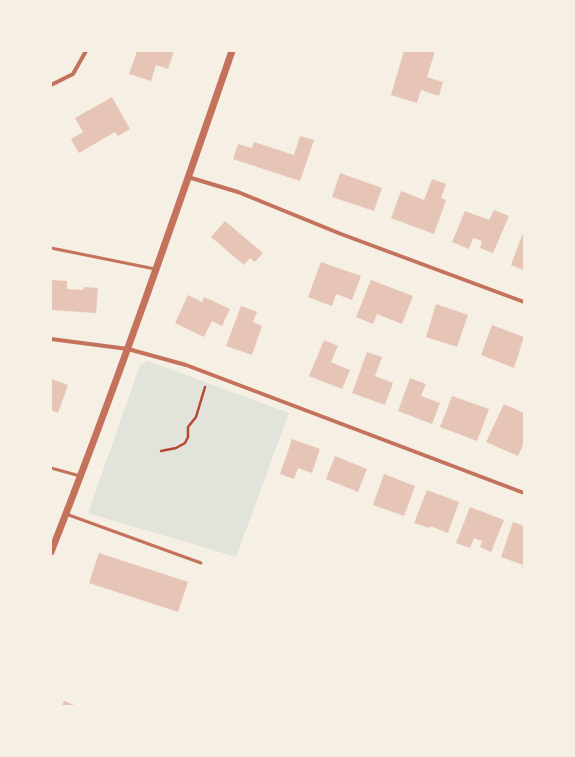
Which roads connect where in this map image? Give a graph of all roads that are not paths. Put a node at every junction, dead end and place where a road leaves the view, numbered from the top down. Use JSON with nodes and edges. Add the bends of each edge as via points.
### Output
{"nodes":[{"id":1,"x":86,"y":51,"type":"edge"},
{"id":2,"x":232,"y":51,"type":"edge"},
{"id":3,"x":51,"y":85,"type":"edge"},
{"id":4,"x":188,"y":177,"type":"junction"},
{"id":5,"x":51,"y":248,"type":"edge"},
{"id":6,"x":156,"y":269,"type":"junction"},
{"id":7,"x":524,"y":302,"type":"edge"},
{"id":8,"x":51,"y":339,"type":"edge"},
{"id":9,"x":128,"y":349,"type":"junction"},
{"id":10,"x":51,"y":468,"type":"edge"},
{"id":11,"x":81,"y":477,"type":"junction"},
{"id":12,"x":524,"y":493,"type":"edge"},
{"id":13,"x":66,"y":514,"type":"junction"},
{"id":14,"x":51,"y":552,"type":"edge"},
{"id":15,"x":201,"y":563,"type":"dead end"}],
"edges":[{"from":1,"to":3,"type":"street","via":[[73,74]]},
{"from":2,"to":4,"type":"street"},
{"from":4,"to":6,"type":"street"},
{"from":4,"to":7,"type":"street","via":[[238,192],[341,234]]},
{"from":5,"to":6,"type":"lane"},
{"from":6,"to":9,"type":"street"},
{"from":8,"to":9,"type":"street"},
{"from":9,"to":11,"type":"street"},
{"from":9,"to":12,"type":"street","via":[[194,368]]},
{"from":10,"to":11,"type":"lane"},
{"from":11,"to":13,"type":"street"},
{"from":13,"to":14,"type":"street"},
{"from":13,"to":15,"type":"lane"}]}
